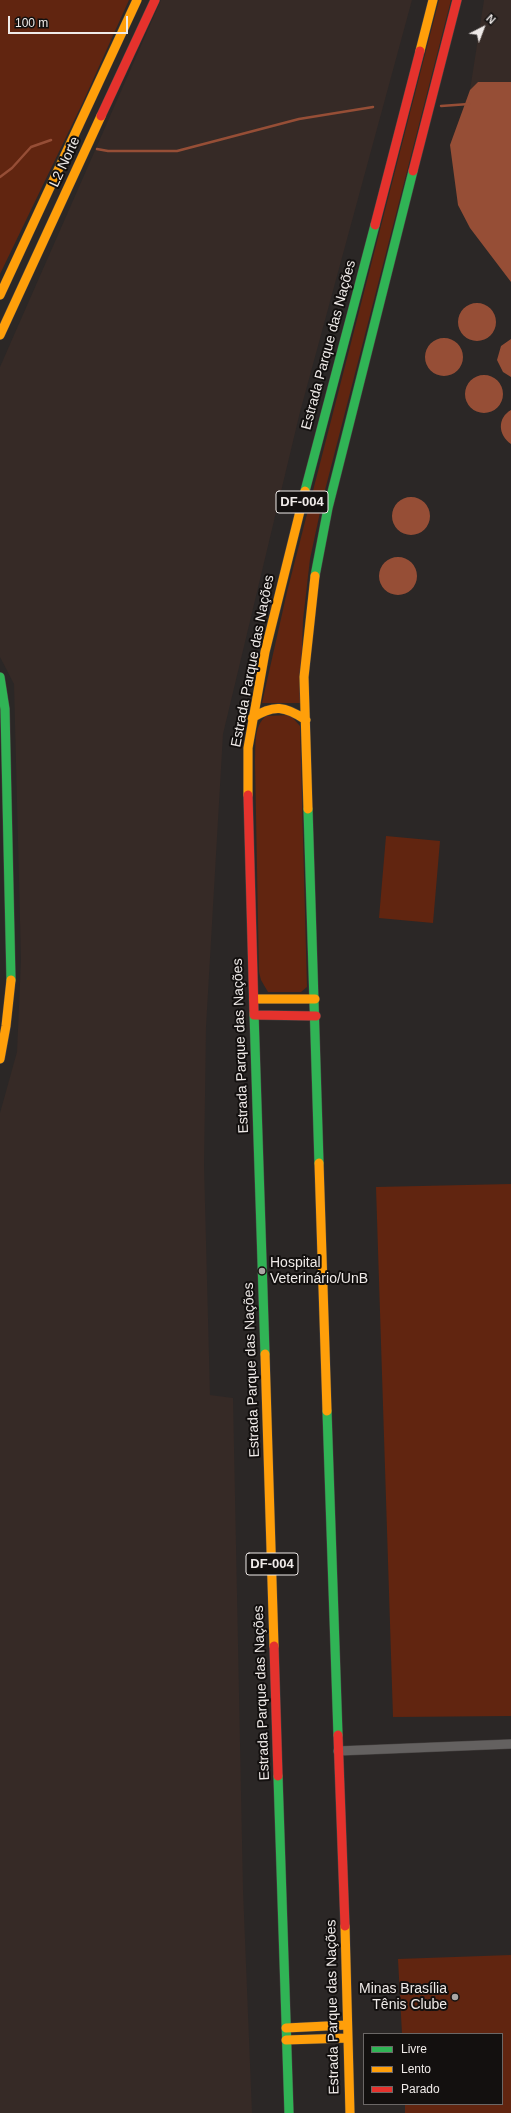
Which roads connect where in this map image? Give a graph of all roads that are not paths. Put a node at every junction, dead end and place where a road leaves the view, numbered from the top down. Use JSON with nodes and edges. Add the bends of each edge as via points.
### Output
{"nodes":[{"id":1,"x":137,"y":0,"type":"edge"},
{"id":2,"x":155,"y":0,"type":"edge"},
{"id":3,"x":432,"y":0,"type":"edge"},
{"id":4,"x":458,"y":0,"type":"edge"},
{"id":5,"x":0,"y":294,"type":"edge"},
{"id":6,"x":0,"y":335,"type":"edge"},
{"id":7,"x":0,"y":677,"type":"edge"},
{"id":8,"x":252,"y":718,"type":"junction"},
{"id":9,"x":306,"y":720,"type":"junction"},
{"id":10,"x":254,"y":999,"type":"junction"},
{"id":11,"x":316,"y":999,"type":"junction"},
{"id":12,"x":254,"y":1015,"type":"junction"},
{"id":13,"x":316,"y":1016,"type":"junction"},
{"id":14,"x":0,"y":1059,"type":"edge"},
{"id":15,"x":511,"y":1744,"type":"edge"},
{"id":16,"x":338,"y":1751,"type":"junction"},
{"id":17,"x":347,"y":2025,"type":"junction"},
{"id":18,"x":286,"y":2028,"type":"junction"},
{"id":19,"x":347,"y":2038,"type":"junction"},
{"id":20,"x":286,"y":2040,"type":"junction"},
{"id":21,"x":289,"y":2113,"type":"edge"},
{"id":22,"x":350,"y":2113,"type":"edge"}],
"edges":[{"from":1,"to":5,"type":"main road","name":"L2 Norte"},
{"from":2,"to":6,"type":"main road","name":"L2 Norte"},
{"from":3,"to":8,"type":"main road","name":"Estrada Parque das Nações","number":"DF-004","via":[[292,540]]},
{"from":4,"to":9,"type":"main road","name":"Estrada Parque das Nações","number":"DF-004","via":[[328,508],[316,564],[306,639]]},
{"from":7,"to":14,"type":"main road","via":[[5,709],[11,971],[8,1016]]},
{"from":8,"to":9,"type":"main road","via":[[265,709],[277,707],[290,709]]},
{"from":8,"to":10,"type":"main road","name":"Estrada Parque das Nações","number":"DF-004","via":[[247,773]]},
{"from":9,"to":11,"type":"main road","name":"Estrada Parque das Nações","number":"DF-004"},
{"from":10,"to":11,"type":"main road"},
{"from":10,"to":12,"type":"main road","name":"Estrada Parque das Nações","number":"DF-004"},
{"from":11,"to":13,"type":"main road","name":"Estrada Parque das Nações","number":"DF-004"},
{"from":12,"to":13,"type":"main road"},
{"from":12,"to":18,"type":"main road","name":"Estrada Parque das Nações","number":"DF-004"},
{"from":13,"to":16,"type":"main road","name":"Estrada Parque das Nações","number":"DF-004"},
{"from":15,"to":16,"type":"street"},
{"from":16,"to":17,"type":"main road","name":"Estrada Parque das Nações","number":"DF-004"},
{"from":17,"to":18,"type":"main road"},
{"from":17,"to":19,"type":"main road","name":"Estrada Parque das Nações","number":"DF-004"},
{"from":18,"to":20,"type":"main road","name":"Estrada Parque das Nações","number":"DF-004"},
{"from":19,"to":20,"type":"main road"},
{"from":19,"to":22,"type":"main road","name":"Estrada Parque das Nações","number":"DF-004"},
{"from":20,"to":21,"type":"main road","name":"Estrada Parque das Nações","number":"DF-004"}]}
